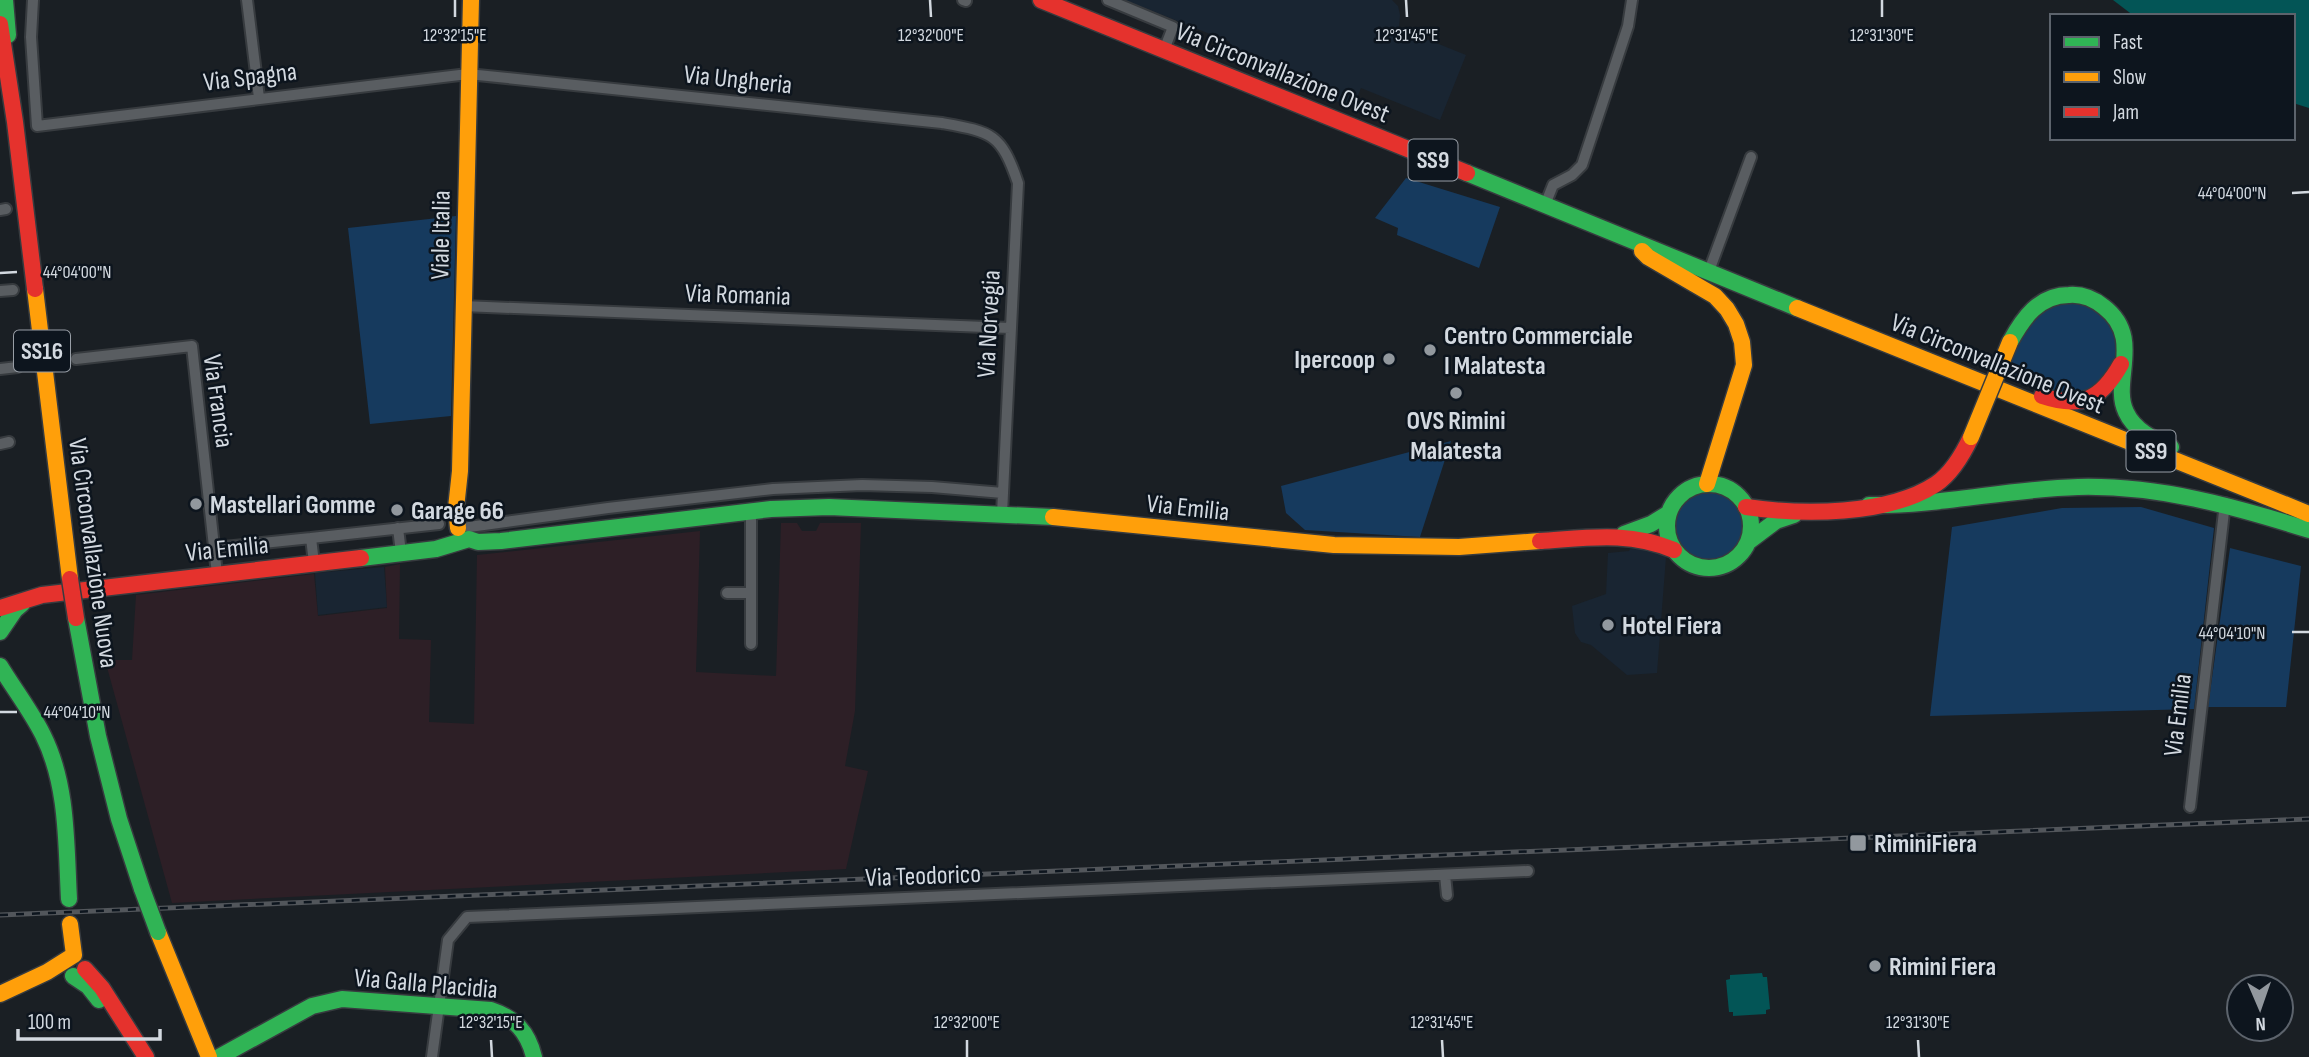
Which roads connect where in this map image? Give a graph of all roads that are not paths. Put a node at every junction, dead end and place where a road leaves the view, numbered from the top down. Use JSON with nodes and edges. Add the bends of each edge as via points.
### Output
{"nodes":[{"id":1,"x":5,"y":0,"type":"edge"},
{"id":2,"x":15,"y":0,"type":"edge"},
{"id":3,"x":33,"y":0,"type":"edge"},
{"id":4,"x":247,"y":0,"type":"edge"},
{"id":5,"x":471,"y":0,"type":"edge"},
{"id":6,"x":1041,"y":0,"type":"edge"},
{"id":7,"x":1108,"y":0,"type":"edge"},
{"id":8,"x":1632,"y":0,"type":"edge"},
{"id":9,"x":0,"y":24,"type":"edge"},
{"id":10,"x":1164,"y":50,"type":"junction"},
{"id":11,"x":13,"y":65,"type":"junction"},
{"id":12,"x":468,"y":75,"type":"junction"},
{"id":13,"x":259,"y":98,"type":"junction"},
{"id":14,"x":15,"y":122,"type":"junction"},
{"id":15,"x":999,"y":141,"type":"joint"},
{"id":16,"x":1751,"y":157,"type":"dead end"},
{"id":17,"x":1545,"y":205,"type":"junction"},
{"id":18,"x":1630,"y":239,"type":"junction"},
{"id":19,"x":1709,"y":271,"type":"junction"},
{"id":20,"x":13,"y":290,"type":"dead end"},
{"id":21,"x":0,"y":291,"type":"edge"},
{"id":22,"x":463,"y":306,"type":"junction"},
{"id":23,"x":1010,"y":328,"type":"junction"},
{"id":24,"x":1884,"y":344,"type":"junction"},
{"id":25,"x":2124,"y":358,"type":"junction"},
{"id":26,"x":76,"y":359,"type":"dead end"},
{"id":27,"x":18,"y":367,"type":"dead end"},
{"id":28,"x":0,"y":369,"type":"edge"},
{"id":29,"x":1707,"y":484,"type":"junction"},
{"id":30,"x":790,"y":488,"type":"junction"},
{"id":31,"x":1003,"y":493,"type":"junction"},
{"id":32,"x":2225,"y":503,"type":"junction"},
{"id":33,"x":1868,"y":505,"type":"junction"},
{"id":34,"x":1746,"y":507,"type":"junction"},
{"id":35,"x":791,"y":509,"type":"junction"},
{"id":36,"x":751,"y":512,"type":"junction"},
{"id":37,"x":1804,"y":512,"type":"junction"},
{"id":38,"x":1669,"y":513,"type":"junction"},
{"id":39,"x":1002,"y":514,"type":"junction"},
{"id":40,"x":539,"y":517,"type":"junction"},
{"id":41,"x":2308,"y":519,"type":"edge"},
{"id":42,"x":439,"y":524,"type":"dead end"},
{"id":43,"x":398,"y":528,"type":"junction"},
{"id":44,"x":464,"y":532,"type":"junction"},
{"id":45,"x":541,"y":536,"type":"junction"},
{"id":46,"x":1618,"y":536,"type":"junction"},
{"id":47,"x":311,"y":538,"type":"junction"},
{"id":48,"x":1748,"y":542,"type":"junction"},
{"id":49,"x":214,"y":548,"type":"junction"},
{"id":50,"x":1674,"y":550,"type":"junction"},
{"id":51,"x":401,"y":553,"type":"junction"},
{"id":52,"x":313,"y":563,"type":"junction"},
{"id":53,"x":217,"y":574,"type":"junction"},
{"id":54,"x":727,"y":593,"type":"dead end"},
{"id":55,"x":751,"y":593,"type":"junction"},
{"id":56,"x":30,"y":598,"type":"junction"},
{"id":57,"x":0,"y":608,"type":"edge"},
{"id":58,"x":0,"y":632,"type":"edge"},
{"id":59,"x":751,"y":644,"type":"dead end"},
{"id":60,"x":0,"y":666,"type":"edge"},
{"id":61,"x":5,"y":680,"type":"edge"},
{"id":62,"x":2190,"y":807,"type":"dead end"},
{"id":63,"x":1528,"y":872,"type":"dead end"},
{"id":64,"x":1445,"y":875,"type":"junction"},
{"id":65,"x":1447,"y":895,"type":"dead end"},
{"id":66,"x":69,"y":899,"type":"dead end"},
{"id":67,"x":70,"y":924,"type":"dead end"},
{"id":68,"x":73,"y":967,"type":"junction"},
{"id":69,"x":0,"y":994,"type":"edge"},
{"id":70,"x":441,"y":1006,"type":"junction"},
{"id":71,"x":211,"y":1054,"type":"edge"},
{"id":72,"x":135,"y":1057,"type":"edge"},
{"id":73,"x":146,"y":1057,"type":"edge"},
{"id":74,"x":432,"y":1057,"type":"edge"},
{"id":75,"x":534,"y":1057,"type":"edge"}],
"edges":[{"from":1,"to":11,"type":"main road","name":"Via Circonvallazione Nuova","number":"SS16"},
{"from":2,"to":11,"type":"main road"},
{"from":3,"to":13,"type":"street","name":"Via Spagna","via":[[37,126]]},
{"from":4,"to":13,"type":"street"},
{"from":5,"to":12,"type":"main road","name":"Viale Italia"},
{"from":6,"to":10,"type":"main road","name":"Via Circonvallazione Ovest","number":"SS9"},
{"from":7,"to":10,"type":"street","via":[[1173,27]]},
{"from":8,"to":17,"type":"street","via":[[1628,26],[1582,165],[1553,185]]},
{"from":9,"to":14,"type":"main road","name":"Via Circonvallazione Nuova","number":"SS16"},
{"from":10,"to":17,"type":"main road","name":"Via Circonvallazione Ovest","number":"SS9"},
{"from":11,"to":14,"type":"main road","name":"Via Circonvallazione Nuova","number":"SS16"},
{"from":12,"to":13,"type":"street","name":"Via Spagna"},
{"from":12,"to":15,"type":"street","name":"Via Ungheria","via":[[942,123],[978,130]]},
{"from":12,"to":22,"type":"main road","name":"Viale Italia"},
{"from":14,"to":71,"type":"main road","name":"Via Circonvallazione Nuova","number":"SS16","bridge":true,"via":[[76,618],[98,736],[142,889]]},
{"from":15,"to":23,"type":"street","name":"Via Norvegia","via":[[1018,183]]},
{"from":16,"to":19,"type":"street"},
{"from":17,"to":18,"type":"main road","name":"Via Circonvallazione Ovest","number":"SS9"},
{"from":18,"to":19,"type":"main road","name":"Via Circonvallazione Ovest","number":"SS9"},
{"from":18,"to":29,"type":"main road","via":[[1648,257],[1713,293],[1739,327],[1744,365]]},
{"from":19,"to":24,"type":"main road","name":"Via Circonvallazione Ovest","number":"SS9"},
{"from":20,"to":21,"type":"street"},
{"from":22,"to":23,"type":"street","name":"Via Romania"},
{"from":22,"to":44,"type":"main road","name":"Viale Italia","via":[[460,471]]},
{"from":23,"to":31,"type":"street","name":"Via Norvegia"},
{"from":24,"to":25,"type":"main road","via":[[1919,346],[2068,404],[2100,395],[2113,382]]},
{"from":24,"to":41,"type":"main road","name":"Via Circonvallazione Ovest","number":"SS9"},
{"from":25,"to":33,"type":"main road","bridge":true,"via":[[2123,334],[2116,319],[2090,297],[2052,296],[2035,305],[2010,342],[1963,454],[1936,484],[1910,498]]},
{"from":25,"to":41,"type":"main road","via":[[2124,409],[2133,425],[2151,438],[2271,491]]},
{"from":26,"to":49,"type":"street","name":"Via Francia","via":[[192,346]]},
{"from":27,"to":28,"type":"street"},
{"from":29,"to":34,"type":"main road","via":[[1732,491]]},
{"from":29,"to":38,"type":"main road","via":[[1683,492]]},
{"from":30,"to":31,"type":"street","via":[[862,485]]},
{"from":30,"to":35,"type":"street"},
{"from":30,"to":40,"type":"street"},
{"from":31,"to":39,"type":"street","name":"Via Norvegia"},
{"from":32,"to":33,"type":"main road","via":[[2175,493],[2079,487],[1928,505]]},
{"from":32,"to":41,"type":"main road"},
{"from":32,"to":62,"type":"street","name":"Via Emilia"},
{"from":33,"to":37,"type":"main road"},
{"from":34,"to":37,"type":"main road"},
{"from":34,"to":48,"type":"main road"},
{"from":35,"to":36,"type":"main road","name":"Via Emilia"},
{"from":35,"to":39,"type":"main road","name":"Via Emilia"},
{"from":36,"to":45,"type":"main road","name":"Via Emilia"},
{"from":36,"to":55,"type":"street"},
{"from":37,"to":48,"type":"main road","via":[[1776,521]]},
{"from":38,"to":46,"type":"main road","name":"Via Emilia"},
{"from":38,"to":50,"type":"main road","via":[[1666,526]]},
{"from":39,"to":46,"type":"main road","name":"Via Emilia","via":[[1334,545],[1459,547]]},
{"from":40,"to":44,"type":"street"},
{"from":40,"to":45,"type":"street"},
{"from":42,"to":43,"type":"street"},
{"from":43,"to":47,"type":"street"},
{"from":43,"to":51,"type":"street"},
{"from":44,"to":45,"type":"main road","name":"Via Emilia","via":[[478,542]]},
{"from":44,"to":51,"type":"main road","name":"Via Emilia","via":[[454,545]]},
{"from":46,"to":50,"type":"main road","name":"Via Emilia"},
{"from":47,"to":49,"type":"street"},
{"from":47,"to":52,"type":"street"},
{"from":48,"to":50,"type":"main road","via":[[1740,555],[1718,567],[1696,567]]},
{"from":49,"to":53,"type":"street","name":"Via Francia"},
{"from":51,"to":52,"type":"main road","name":"Via Emilia"},
{"from":52,"to":53,"type":"main road","name":"Via Emilia"},
{"from":53,"to":56,"type":"main road","name":"Via Emilia"},
{"from":54,"to":55,"type":"street"},
{"from":55,"to":59,"type":"street"},
{"from":56,"to":57,"type":"main road","name":"Via Emilia"},
{"from":56,"to":58,"type":"main road"},
{"from":60,"to":61,"type":"main road"},
{"from":61,"to":66,"type":"main road","via":[[44,736],[52,761],[61,793]]},
{"from":63,"to":64,"type":"street","name":"Via Teodorico"},
{"from":64,"to":65,"type":"street"},
{"from":64,"to":70,"type":"street","name":"Via Teodorico","via":[[467,917],[449,940]]},
{"from":67,"to":68,"type":"main road"},
{"from":68,"to":69,"type":"main road"},
{"from":68,"to":72,"type":"main road","via":[[96,994]]},
{"from":68,"to":73,"type":"main road","via":[[102,988]]},
{"from":70,"to":71,"type":"main road","name":"Via Galla Placidia","via":[[342,999],[325,1002]]},
{"from":70,"to":74,"type":"street","name":"Via Teodorico"},
{"from":70,"to":75,"type":"main road","name":"Via Galla Placidia","via":[[503,1013],[527,1035]]}]}
